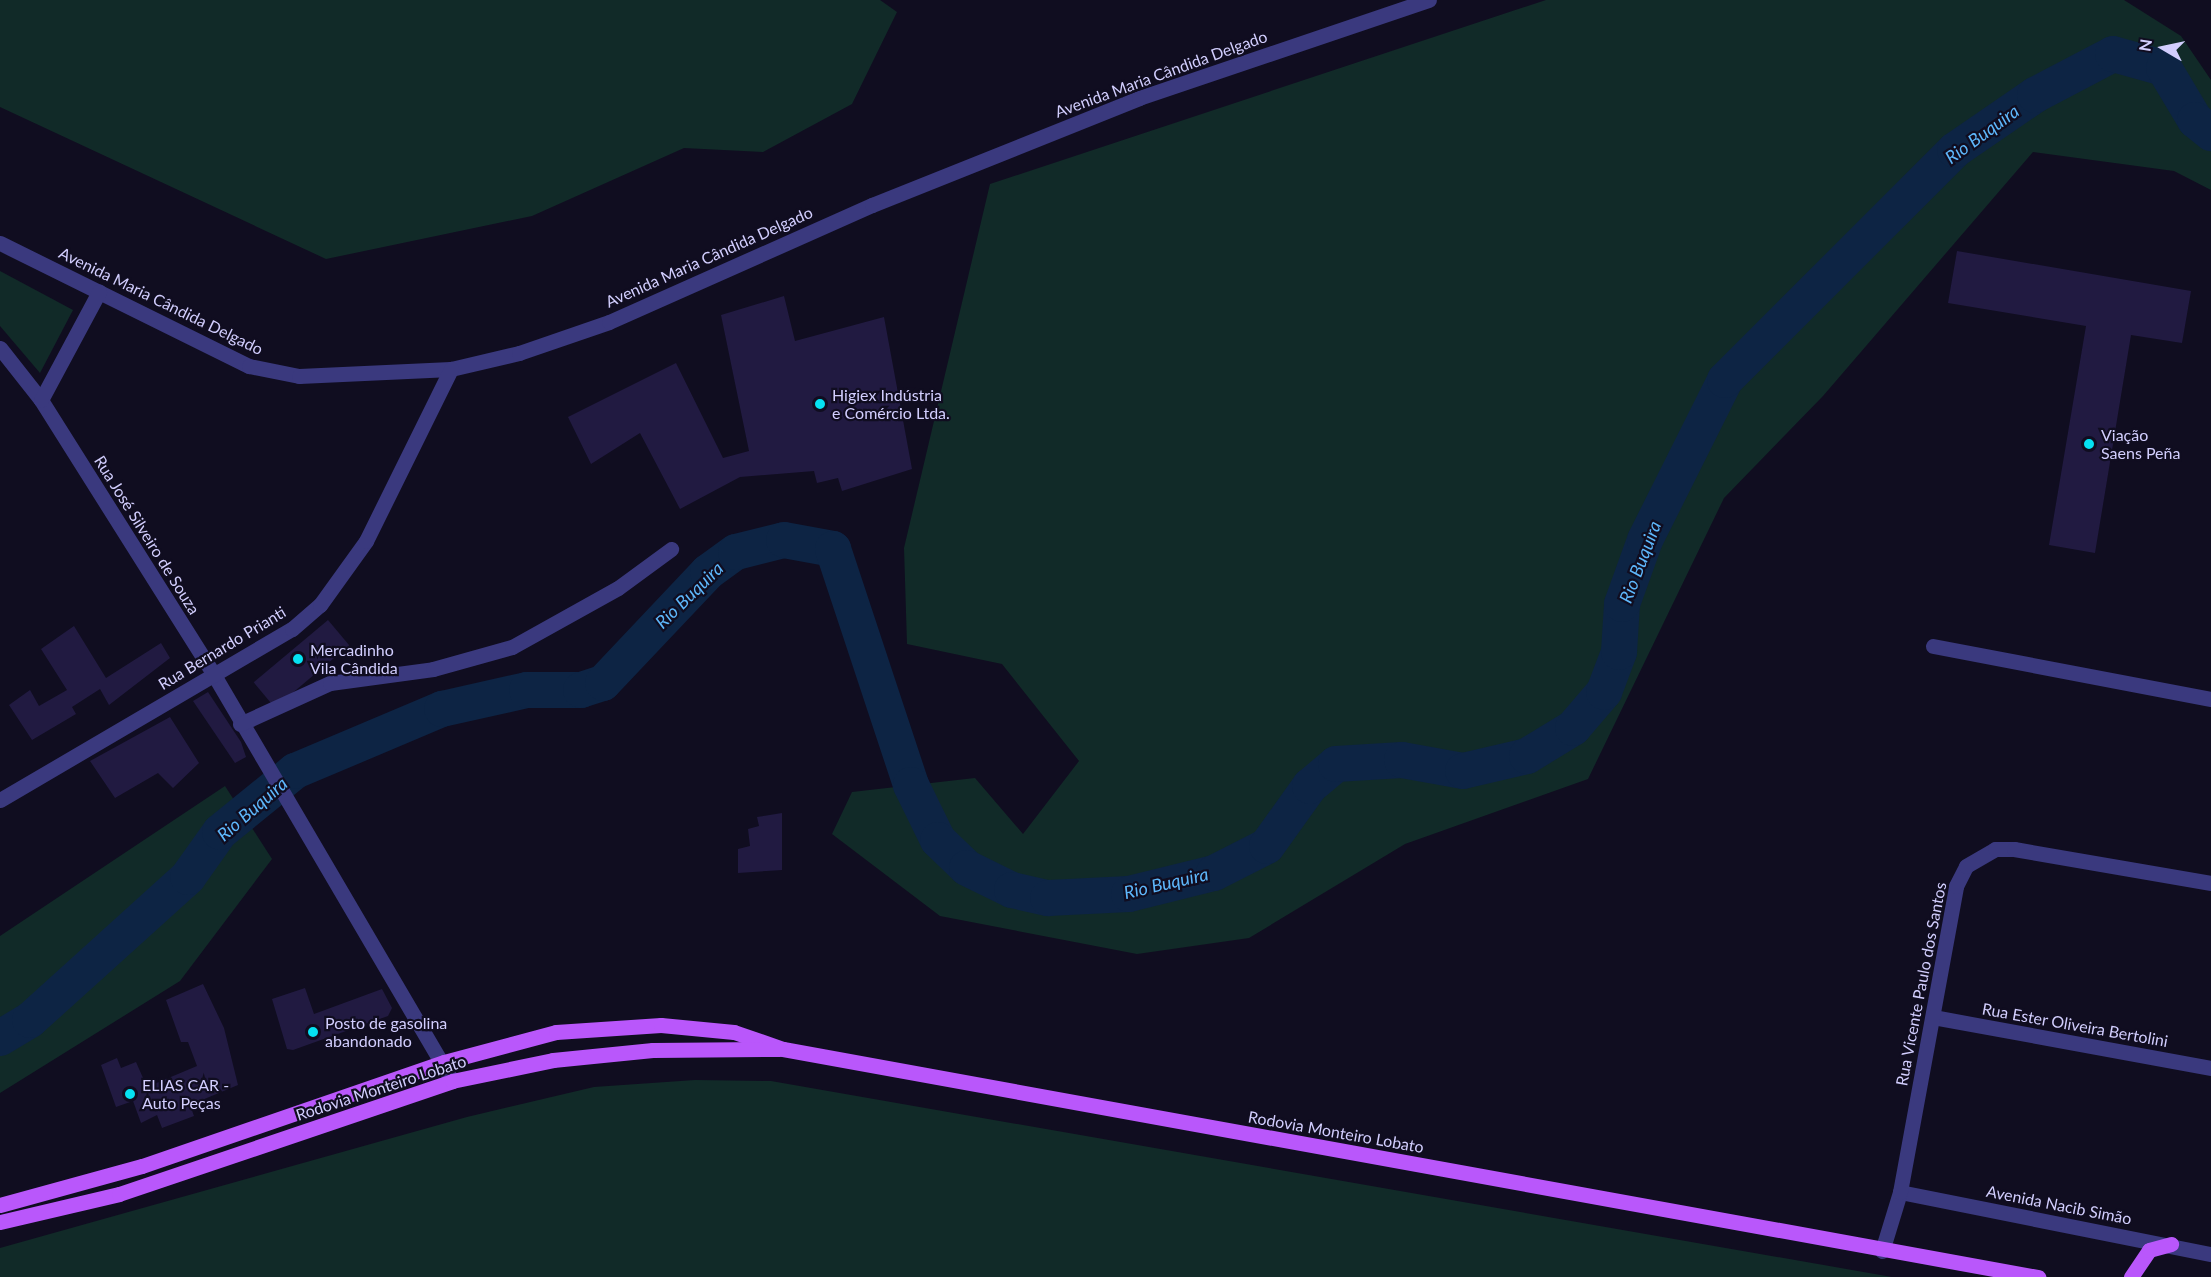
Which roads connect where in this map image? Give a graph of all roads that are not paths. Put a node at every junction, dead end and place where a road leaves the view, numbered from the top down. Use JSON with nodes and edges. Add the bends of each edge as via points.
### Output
{"nodes":[{"id":1,"x":1429,"y":0,"type":"edge"},
{"id":2,"x":0,"y":243,"type":"edge"},
{"id":3,"x":99,"y":292,"type":"junction"},
{"id":4,"x":0,"y":348,"type":"edge"},
{"id":5,"x":451,"y":369,"type":"junction"},
{"id":6,"x":41,"y":400,"type":"junction"},
{"id":7,"x":671,"y":549,"type":"dead end"},
{"id":8,"x":1933,"y":646,"type":"dead end"},
{"id":9,"x":214,"y":675,"type":"junction"},
{"id":10,"x":2211,"y":699,"type":"edge"},
{"id":11,"x":240,"y":724,"type":"junction"},
{"id":12,"x":0,"y":800,"type":"edge"},
{"id":13,"x":2211,"y":883,"type":"edge"},
{"id":14,"x":1933,"y":1017,"type":"junction"},
{"id":15,"x":783,"y":1049,"type":"junction"},
{"id":16,"x":444,"y":1062,"type":"junction"},
{"id":17,"x":2211,"y":1068,"type":"edge"},
{"id":18,"x":452,"y":1081,"type":"junction"},
{"id":19,"x":1900,"y":1192,"type":"junction"},
{"id":20,"x":0,"y":1205,"type":"edge"},
{"id":21,"x":0,"y":1222,"type":"edge"},
{"id":22,"x":2170,"y":1244,"type":"junction"},
{"id":23,"x":1882,"y":1251,"type":"junction"},
{"id":24,"x":2211,"y":1254,"type":"edge"},
{"id":25,"x":2038,"y":1277,"type":"edge"},
{"id":26,"x":2131,"y":1277,"type":"edge"}],
"edges":[{"from":1,"to":5,"type":"street","name":"Avenida Maria Cândida Delgado","via":[[1139,98],[872,205],[609,322],[519,353]]},
{"from":2,"to":3,"type":"street","name":"Avenida Maria Cândida Delgado"},
{"from":3,"to":5,"type":"street","name":"Avenida Maria Cândida Delgado","via":[[269,372],[299,376]]},
{"from":3,"to":6,"type":"street"},
{"from":4,"to":6,"type":"street","name":"Rua José Silveiro de Souza"},
{"from":5,"to":9,"type":"street","name":"Rua Bernardo Prianti","via":[[385,504],[342,578],[292,629]]},
{"from":6,"to":9,"type":"street","name":"Rua José Silveiro de Souza"},
{"from":7,"to":11,"type":"street","via":[[618,588],[512,647],[433,669],[330,683]]},
{"from":8,"to":10,"type":"street"},
{"from":9,"to":11,"type":"street","name":"Rua José Silveiro de Souza"},
{"from":9,"to":12,"type":"street","name":"Rua Bernardo Prianti"},
{"from":11,"to":16,"type":"street","name":"Rua José Silveiro de Souza"},
{"from":13,"to":14,"type":"street","name":"Rua Vicente Paulo dos Santos","via":[[1995,849],[1966,866],[1956,886]]},
{"from":14,"to":17,"type":"street","name":"Rua Ester Oliveira Bertolini"},
{"from":14,"to":19,"type":"street","name":"Rua Vicente Paulo dos Santos"},
{"from":15,"to":16,"type":"main road","name":"Rodovia Monteiro Lobato","via":[[734,1032],[618,1026],[556,1032]]},
{"from":15,"to":18,"type":"main road","name":"Rodovia Monteiro Lobato","via":[[653,1050],[553,1060]]},
{"from":15,"to":23,"type":"main road","name":"Rodovia Monteiro Lobato"},
{"from":16,"to":18,"type":"street"},
{"from":16,"to":20,"type":"main road","name":"Rodovia Monteiro Lobato","via":[[142,1166]]},
{"from":18,"to":21,"type":"main road","name":"Rodovia Monteiro Lobato","via":[[119,1194]]},
{"from":19,"to":22,"type":"street","name":"Avenida Nacib Simão"},
{"from":19,"to":23,"type":"street","name":"Rua Vicente Paulo dos Santos"},
{"from":22,"to":24,"type":"street","name":"Avenida Nacib Simão"},
{"from":22,"to":26,"type":"main road","via":[[2149,1250]]},
{"from":23,"to":25,"type":"main road","name":"Rodovia Monteiro Lobato"}]}
